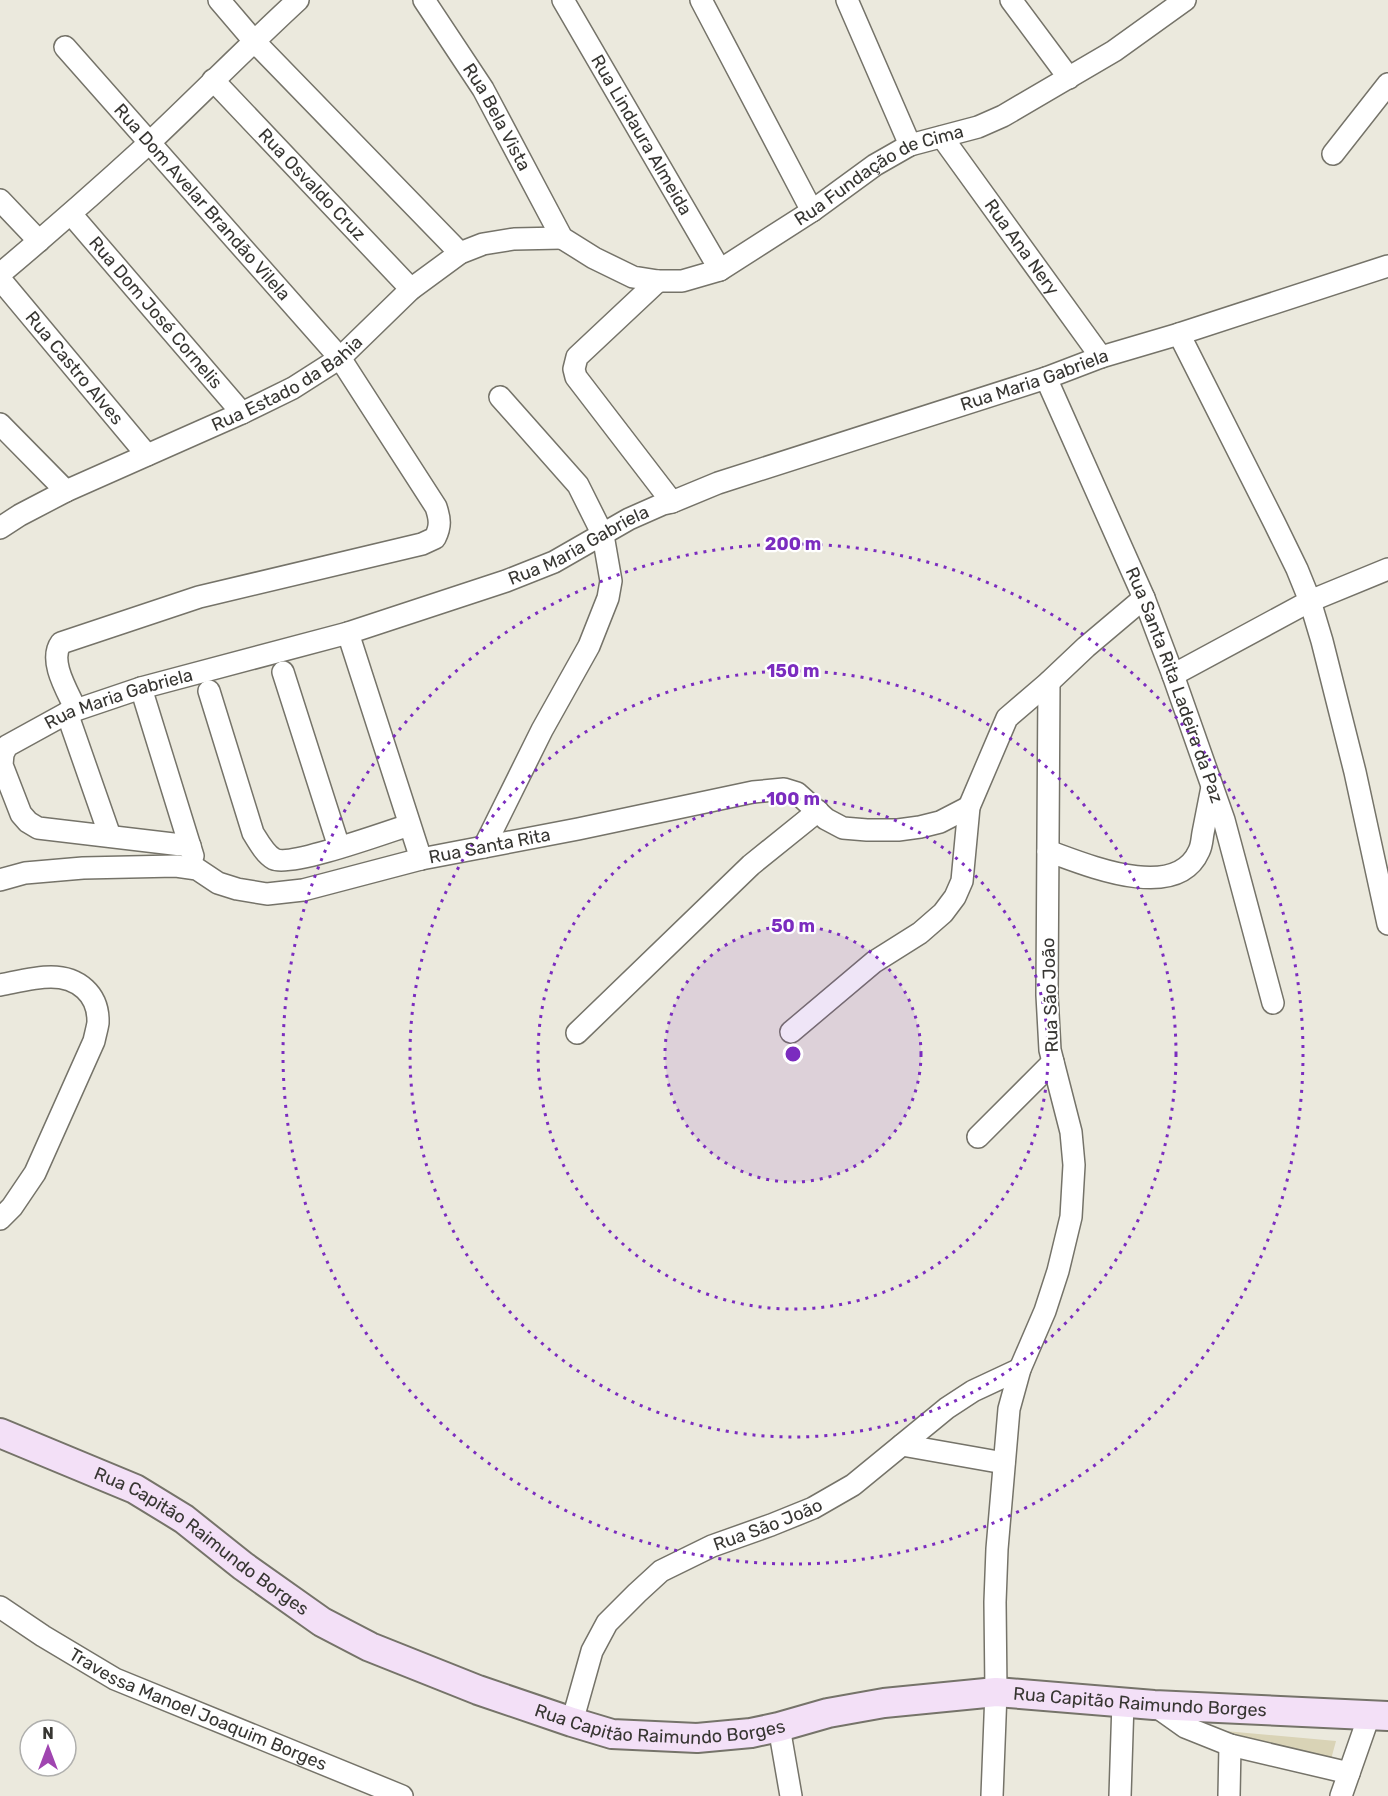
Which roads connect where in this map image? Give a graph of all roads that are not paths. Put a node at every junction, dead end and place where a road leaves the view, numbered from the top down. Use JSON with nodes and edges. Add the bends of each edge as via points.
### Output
{"nodes":[{"id":1,"x":219,"y":0,"type":"edge"},
{"id":2,"x":298,"y":0,"type":"edge"},
{"id":3,"x":424,"y":0,"type":"edge"},
{"id":4,"x":563,"y":0,"type":"edge"},
{"id":5,"x":701,"y":0,"type":"edge"},
{"id":6,"x":847,"y":0,"type":"edge"},
{"id":7,"x":1011,"y":0,"type":"edge"},
{"id":8,"x":1185,"y":0,"type":"edge"},
{"id":9,"x":254,"y":41,"type":"junction"},
{"id":10,"x":65,"y":47,"type":"dead end"},
{"id":11,"x":1069,"y":78,"type":"junction"},
{"id":12,"x":213,"y":80,"type":"junction"},
{"id":13,"x":1388,"y":84,"type":"edge"},
{"id":14,"x":942,"y":137,"type":"junction"},
{"id":15,"x":148,"y":143,"type":"junction"},
{"id":16,"x":910,"y":145,"type":"junction"},
{"id":17,"x":1333,"y":154,"type":"dead end"},
{"id":18,"x":0,"y":200,"type":"edge"},
{"id":19,"x":812,"y":211,"type":"junction"},
{"id":20,"x":71,"y":214,"type":"junction"},
{"id":21,"x":562,"y":238,"type":"junction"},
{"id":22,"x":39,"y":241,"type":"junction"},
{"id":23,"x":460,"y":253,"type":"junction"},
{"id":24,"x":1388,"y":266,"type":"edge"},
{"id":25,"x":720,"y":270,"type":"junction"},
{"id":26,"x":0,"y":274,"type":"edge"},
{"id":27,"x":0,"y":279,"type":"edge"},
{"id":28,"x":658,"y":281,"type":"junction"},
{"id":29,"x":411,"y":289,"type":"junction"},
{"id":30,"x":1179,"y":334,"type":"junction"},
{"id":31,"x":1101,"y":357,"type":"junction"},
{"id":32,"x":340,"y":358,"type":"junction"},
{"id":33,"x":1046,"y":378,"type":"junction"},
{"id":34,"x":500,"y":397,"type":"dead end"},
{"id":35,"x":242,"y":413,"type":"junction"},
{"id":36,"x":0,"y":424,"type":"edge"},
{"id":37,"x":147,"y":455,"type":"junction"},
{"id":38,"x":66,"y":491,"type":"junction"},
{"id":39,"x":672,"y":502,"type":"junction"},
{"id":40,"x":0,"y":528,"type":"edge"},
{"id":41,"x":603,"y":535,"type":"junction"},
{"id":42,"x":1388,"y":569,"type":"edge"},
{"id":43,"x":1144,"y":598,"type":"junction"},
{"id":44,"x":1310,"y":601,"type":"junction"},
{"id":45,"x":348,"y":633,"type":"junction"},
{"id":46,"x":283,"y":672,"type":"dead end"},
{"id":47,"x":1173,"y":675,"type":"junction"},
{"id":48,"x":1049,"y":682,"type":"junction"},
{"id":49,"x":141,"y":688,"type":"junction"},
{"id":50,"x":209,"y":692,"type":"dead end"},
{"id":51,"x":72,"y":711,"type":"junction"},
{"id":52,"x":1212,"y":784,"type":"junction"},
{"id":53,"x":969,"y":807,"type":"junction"},
{"id":54,"x":818,"y":811,"type":"junction"},
{"id":55,"x":409,"y":825,"type":"junction"},
{"id":56,"x":110,"y":836,"type":"junction"},
{"id":57,"x":190,"y":846,"type":"junction"},
{"id":58,"x":339,"y":847,"type":"junction"},
{"id":59,"x":484,"y":847,"type":"junction"},
{"id":60,"x":1048,"y":851,"type":"junction"},
{"id":61,"x":421,"y":859,"type":"junction"},
{"id":62,"x":197,"y":869,"type":"junction"},
{"id":63,"x":0,"y":880,"type":"edge"},
{"id":64,"x":1388,"y":924,"type":"edge"},
{"id":65,"x":0,"y":985,"type":"edge"},
{"id":66,"x":1273,"y":1003,"type":"dead end"},
{"id":67,"x":791,"y":1032,"type":"dead end"},
{"id":68,"x":577,"y":1033,"type":"dead end"},
{"id":69,"x":1053,"y":1062,"type":"junction"},
{"id":70,"x":978,"y":1137,"type":"dead end"},
{"id":71,"x":0,"y":1219,"type":"edge"},
{"id":72,"x":1020,"y":1369,"type":"junction"},
{"id":73,"x":2,"y":1440,"type":"edge"},
{"id":74,"x":902,"y":1445,"type":"junction"},
{"id":75,"x":1004,"y":1463,"type":"junction"},
{"id":76,"x":0,"y":1607,"type":"edge"},
{"id":77,"x":996,"y":1692,"type":"junction"},
{"id":78,"x":1123,"y":1702,"type":"junction"},
{"id":79,"x":1154,"y":1705,"type":"junction"},
{"id":80,"x":1378,"y":1716,"type":"edge"},
{"id":81,"x":572,"y":1722,"type":"junction"},
{"id":82,"x":780,"y":1727,"type":"junction"},
{"id":83,"x":1230,"y":1745,"type":"junction"},
{"id":84,"x":1349,"y":1773,"type":"junction"},
{"id":85,"x":402,"y":1796,"type":"edge"},
{"id":86,"x":791,"y":1796,"type":"edge"},
{"id":87,"x":992,"y":1796,"type":"edge"},
{"id":88,"x":1120,"y":1796,"type":"edge"},
{"id":89,"x":1229,"y":1796,"type":"edge"},
{"id":90,"x":1341,"y":1796,"type":"edge"}],
"edges":[{"from":1,"to":9,"type":"street"},
{"from":2,"to":9,"type":"street"},
{"from":3,"to":21,"type":"street","name":"Rua Bela Vista","via":[[483,89]]},
{"from":4,"to":25,"type":"street","name":"Rua Lindaura Almeida"},
{"from":5,"to":19,"type":"street"},
{"from":6,"to":16,"type":"street"},
{"from":7,"to":11,"type":"street"},
{"from":8,"to":11,"type":"street","name":"Rua Fundação de Cima"},
{"from":9,"to":12,"type":"street"},
{"from":9,"to":23,"type":"street"},
{"from":10,"to":15,"type":"street","name":"Rua Dom Avelar Brandão Vilela"},
{"from":11,"to":14,"type":"street","name":"Rua Fundação de Cima","via":[[1003,116]]},
{"from":12,"to":15,"type":"street"},
{"from":12,"to":29,"type":"street","name":"Rua Osvaldo Cruz"},
{"from":13,"to":17,"type":"street"},
{"from":14,"to":16,"type":"street","name":"Rua Fundação de Cima"},
{"from":14,"to":31,"type":"street","name":"Rua Ana Nery"},
{"from":15,"to":20,"type":"street"},
{"from":15,"to":32,"type":"street","name":"Rua Dom Avelar Brandão Vilela"},
{"from":16,"to":19,"type":"street","name":"Rua Fundação de Cima"},
{"from":18,"to":22,"type":"street"},
{"from":19,"to":25,"type":"street","name":"Rua Fundação de Cima"},
{"from":20,"to":22,"type":"street"},
{"from":20,"to":35,"type":"street","name":"Rua Dom José Cornelis"},
{"from":21,"to":23,"type":"street","name":"Rua Estado da Bahia","via":[[514,239]]},
{"from":21,"to":28,"type":"street","name":"Rua Fundação de Cima","via":[[633,277]]},
{"from":22,"to":26,"type":"street"},
{"from":23,"to":29,"type":"street","name":"Rua Estado da Bahia"},
{"from":24,"to":30,"type":"street","name":"Rua Maria Gabriela"},
{"from":25,"to":28,"type":"street","name":"Rua Fundação de Cima","via":[[682,281]]},
{"from":27,"to":37,"type":"street","name":"Rua Castro Alves"},
{"from":28,"to":39,"type":"street","via":[[577,357],[574,369],[576,377]]},
{"from":29,"to":32,"type":"street","name":"Rua Estado da Bahia"},
{"from":30,"to":31,"type":"street","name":"Rua Maria Gabriela"},
{"from":30,"to":44,"type":"street","via":[[1279,531]]},
{"from":31,"to":33,"type":"street","name":"Rua Maria Gabriela"},
{"from":32,"to":35,"type":"street","name":"Rua Estado da Bahia","via":[[293,388]]},
{"from":32,"to":51,"type":"street","name":"Rua Dom Avelar Brandão Vilela","via":[[436,507],[440,528],[435,538],[199,597],[61,643],[56,663]]},
{"from":33,"to":39,"type":"street","name":"Rua Maria Gabriela","via":[[718,483]]},
{"from":33,"to":43,"type":"street","name":"Rua Santa Rita Ladeira da Paz"},
{"from":34,"to":41,"type":"street","via":[[578,485]]},
{"from":35,"to":37,"type":"street","name":"Rua Estado da Bahia"},
{"from":36,"to":38,"type":"street"},
{"from":37,"to":38,"type":"street","name":"Rua Estado da Bahia"},
{"from":38,"to":40,"type":"street","name":"Rua Estado da Bahia"},
{"from":39,"to":41,"type":"street","name":"Rua Maria Gabriela","via":[[629,519]]},
{"from":41,"to":45,"type":"street","name":"Rua Maria Gabriela","via":[[554,562],[506,581]]},
{"from":41,"to":59,"type":"street","via":[[611,581],[608,598],[589,646]]},
{"from":42,"to":44,"type":"street"},
{"from":43,"to":47,"type":"street","name":"Rua Santa Rita Ladeira da Paz"},
{"from":43,"to":48,"type":"street"},
{"from":44,"to":47,"type":"street"},
{"from":44,"to":64,"type":"street","via":[[1355,772]]},
{"from":45,"to":49,"type":"street","name":"Rua Maria Gabriela"},
{"from":45,"to":55,"type":"street"},
{"from":46,"to":58,"type":"street"},
{"from":47,"to":52,"type":"street","name":"Rua Santa Rita Ladeira da Paz"},
{"from":48,"to":53,"type":"street","via":[[1007,718]]},
{"from":48,"to":60,"type":"street","name":"Rua São João"},
{"from":49,"to":51,"type":"street","name":"Rua Maria Gabriela"},
{"from":49,"to":57,"type":"street"},
{"from":50,"to":58,"type":"street","via":[[253,833],[262,847],[273,859],[289,861]]},
{"from":51,"to":56,"type":"street"},
{"from":51,"to":56,"type":"street","name":"Rua Maria Gabriela","via":[[7,746],[2,765],[21,814],[28,822],[38,828]]},
{"from":52,"to":60,"type":"street","via":[[1200,850],[1189,867],[1169,875],[1140,878],[1102,871]]},
{"from":52,"to":66,"type":"street","name":"Rua Santa Rita Ladeira da Paz"},
{"from":53,"to":54,"type":"street","name":"Rua Santa Rita","via":[[940,822],[898,830],[843,828]]},
{"from":53,"to":67,"type":"street","via":[[962,881],[944,913],[874,962]]},
{"from":54,"to":59,"type":"street","name":"Rua Santa Rita","via":[[797,793],[784,789],[753,792]]},
{"from":54,"to":68,"type":"street","via":[[751,865]]},
{"from":55,"to":58,"type":"street"},
{"from":55,"to":61,"type":"street"},
{"from":56,"to":57,"type":"street","name":"Rua Maria Gabriela"},
{"from":57,"to":62,"type":"street"},
{"from":59,"to":61,"type":"street","name":"Rua Santa Rita"},
{"from":60,"to":69,"type":"street","name":"Rua São João","via":[[1047,995]]},
{"from":61,"to":62,"type":"street","name":"Rua Santa Rita","via":[[303,890],[267,894],[218,883]]},
{"from":62,"to":63,"type":"street","name":"Rua Santa Rita","via":[[83,868],[25,873]]},
{"from":65,"to":71,"type":"street","via":[[49,976],[68,978],[92,996],[98,1022],[94,1041],[35,1173]]},
{"from":69,"to":70,"type":"street"},
{"from":69,"to":72,"type":"street","name":"Rua São João","via":[[1071,1132],[1071,1217],[1048,1301]]},
{"from":72,"to":74,"type":"street","name":"Rua São João","via":[[973,1391]]},
{"from":72,"to":75,"type":"street","name":"Rua São João","via":[[1009,1410]]},
{"from":73,"to":81,"type":"street","name":"Rua Capitão Raimundo Borges","via":[[135,1488],[184,1519],[322,1622],[370,1647]]},
{"from":74,"to":75,"type":"street"},
{"from":74,"to":81,"type":"street","name":"Rua São João","via":[[853,1485],[813,1508],[712,1546],[661,1572],[607,1623],[592,1651]]},
{"from":75,"to":77,"type":"street","name":"Rua São João","via":[[994,1602]]},
{"from":76,"to":85,"type":"street","name":"Travessa Manoel Joaquim Borges","via":[[115,1679]]},
{"from":77,"to":78,"type":"street","name":"Rua Capitão Raimundo Borges"},
{"from":77,"to":82,"type":"street","name":"Rua Capitão Raimundo Borges","via":[[884,1703]]},
{"from":77,"to":87,"type":"street","name":"Rua São João"},
{"from":78,"to":79,"type":"street","name":"Rua Capitão Raimundo Borges"},
{"from":78,"to":88,"type":"street"},
{"from":79,"to":80,"type":"street","name":"Rua Capitão Raimundo Borges"},
{"from":79,"to":83,"type":"street","via":[[1185,1727]]},
{"from":80,"to":84,"type":"street"},
{"from":81,"to":82,"type":"street","name":"Rua Capitão Raimundo Borges","via":[[612,1734],[696,1738]]},
{"from":82,"to":86,"type":"street"},
{"from":83,"to":84,"type":"street"},
{"from":83,"to":89,"type":"street"},
{"from":84,"to":90,"type":"street"}]}
